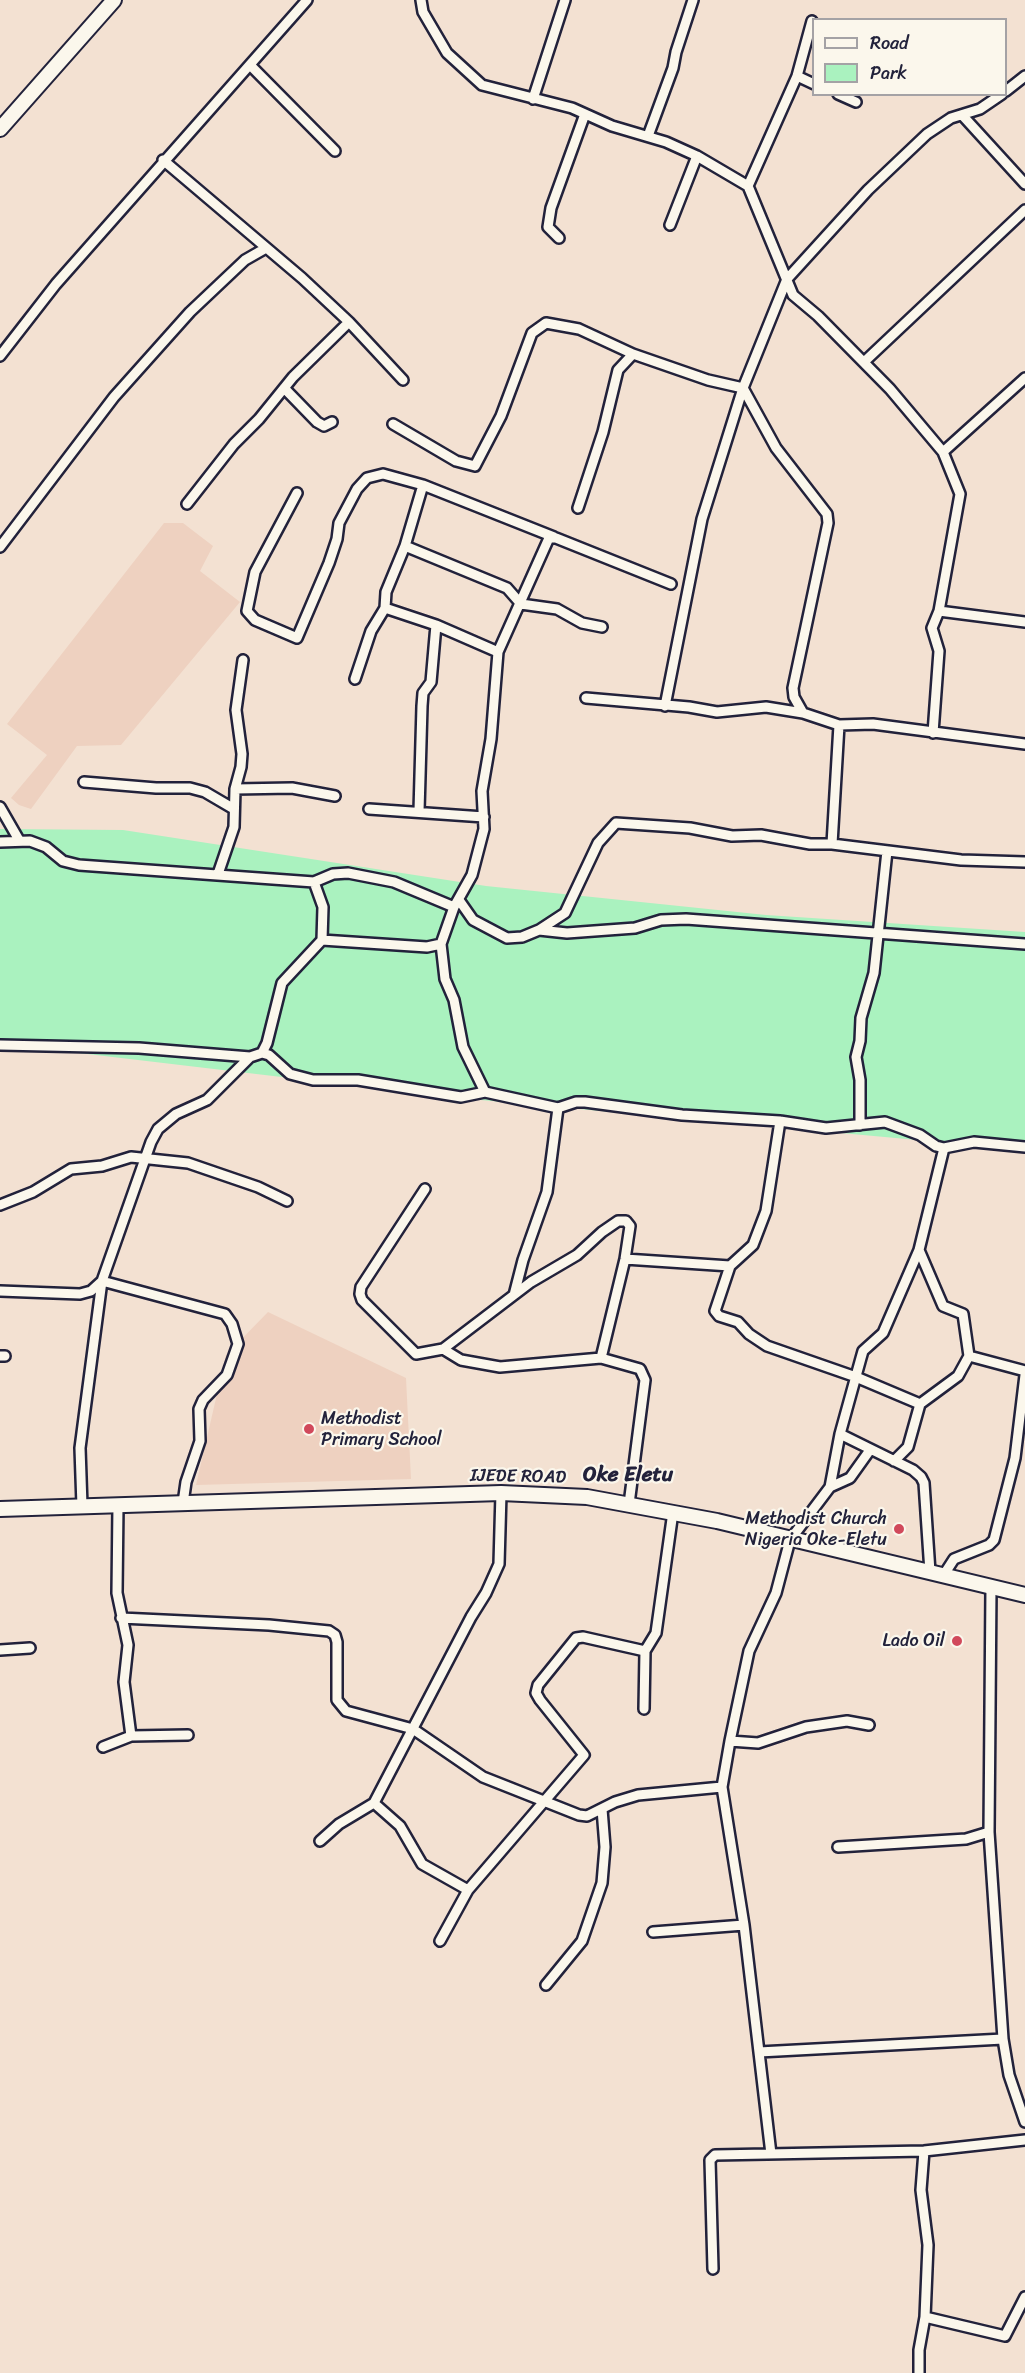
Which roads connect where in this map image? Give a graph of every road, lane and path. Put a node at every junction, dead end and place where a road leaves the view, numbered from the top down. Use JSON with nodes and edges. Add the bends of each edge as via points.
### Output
{"nodes":[{"id":1,"x":102,"y":0,"type":"edge"},
{"id":2,"x":114,"y":0,"type":"edge"},
{"id":3,"x":421,"y":0,"type":"edge"},
{"id":4,"x":565,"y":0,"type":"edge"},
{"id":5,"x":693,"y":0,"type":"edge"},
{"id":6,"x":302,"y":2,"type":"edge"},
{"id":7,"x":812,"y":21,"type":"dead end"},
{"id":8,"x":249,"y":64,"type":"junction"},
{"id":9,"x":796,"y":76,"type":"junction"},
{"id":10,"x":1025,"y":76,"type":"edge"},
{"id":11,"x":812,"y":84,"type":"edge"},
{"id":12,"x":1007,"y":90,"type":"edge"},
{"id":13,"x":842,"y":96,"type":"edge"},
{"id":14,"x":999,"y":96,"type":"edge"},
{"id":15,"x":533,"y":99,"type":"junction"},
{"id":16,"x":856,"y":102,"type":"dead end"},
{"id":17,"x":585,"y":114,"type":"junction"},
{"id":18,"x":963,"y":116,"type":"junction"},
{"id":19,"x":0,"y":117,"type":"edge"},
{"id":20,"x":0,"y":129,"type":"edge"},
{"id":21,"x":648,"y":136,"type":"junction"},
{"id":22,"x":335,"y":151,"type":"dead end"},
{"id":23,"x":697,"y":156,"type":"junction"},
{"id":24,"x":163,"y":160,"type":"junction"},
{"id":25,"x":1025,"y":184,"type":"edge"},
{"id":26,"x":748,"y":186,"type":"junction"},
{"id":27,"x":1025,"y":210,"type":"edge"},
{"id":28,"x":670,"y":225,"type":"dead end"},
{"id":29,"x":559,"y":238,"type":"dead end"},
{"id":30,"x":266,"y":248,"type":"junction"},
{"id":31,"x":787,"y":279,"type":"junction"},
{"id":32,"x":349,"y":322,"type":"junction"},
{"id":33,"x":633,"y":354,"type":"junction"},
{"id":34,"x":0,"y":356,"type":"edge"},
{"id":35,"x":864,"y":362,"type":"junction"},
{"id":36,"x":1025,"y":378,"type":"edge"},
{"id":37,"x":403,"y":380,"type":"dead end"},
{"id":38,"x":284,"y":388,"type":"junction"},
{"id":39,"x":743,"y":388,"type":"junction"},
{"id":40,"x":332,"y":422,"type":"dead end"},
{"id":41,"x":393,"y":424,"type":"dead end"},
{"id":42,"x":943,"y":452,"type":"junction"},
{"id":43,"x":423,"y":485,"type":"junction"},
{"id":44,"x":297,"y":493,"type":"dead end"},
{"id":45,"x":187,"y":504,"type":"dead end"},
{"id":46,"x":578,"y":508,"type":"dead end"},
{"id":47,"x":556,"y":538,"type":"junction"},
{"id":48,"x":405,"y":546,"type":"junction"},
{"id":49,"x":0,"y":547,"type":"edge"},
{"id":50,"x":671,"y":584,"type":"dead end"},
{"id":51,"x":521,"y":604,"type":"junction"},
{"id":52,"x":385,"y":608,"type":"junction"},
{"id":53,"x":939,"y":611,"type":"junction"},
{"id":54,"x":1025,"y":622,"type":"edge"},
{"id":55,"x":436,"y":625,"type":"junction"},
{"id":56,"x":602,"y":627,"type":"dead end"},
{"id":57,"x":498,"y":652,"type":"junction"},
{"id":58,"x":243,"y":660,"type":"dead end"},
{"id":59,"x":355,"y":679,"type":"dead end"},
{"id":60,"x":586,"y":698,"type":"dead end"},
{"id":61,"x":665,"y":706,"type":"junction"},
{"id":62,"x":803,"y":713,"type":"junction"},
{"id":63,"x":839,"y":725,"type":"junction"},
{"id":64,"x":933,"y":733,"type":"junction"},
{"id":65,"x":1025,"y":744,"type":"edge"},
{"id":66,"x":84,"y":782,"type":"dead end"},
{"id":67,"x":235,"y":789,"type":"junction"},
{"id":68,"x":334,"y":796,"type":"dead end"},
{"id":69,"x":0,"y":807,"type":"edge"},
{"id":70,"x":234,"y":809,"type":"junction"},
{"id":71,"x":369,"y":809,"type":"dead end"},
{"id":72,"x":419,"y":810,"type":"junction"},
{"id":73,"x":484,"y":817,"type":"junction"},
{"id":74,"x":19,"y":840,"type":"junction"},
{"id":75,"x":0,"y":842,"type":"edge"},
{"id":76,"x":832,"y":844,"type":"junction"},
{"id":77,"x":887,"y":851,"type":"junction"},
{"id":78,"x":1025,"y":862,"type":"edge"},
{"id":79,"x":218,"y":874,"type":"junction"},
{"id":80,"x":314,"y":882,"type":"junction"},
{"id":81,"x":456,"y":904,"type":"junction"},
{"id":82,"x":539,"y":930,"type":"junction"},
{"id":83,"x":880,"y":933,"type":"junction"},
{"id":84,"x":322,"y":940,"type":"junction"},
{"id":85,"x":441,"y":944,"type":"junction"},
{"id":86,"x":1025,"y":944,"type":"edge"},
{"id":87,"x":0,"y":1045,"type":"edge"},
{"id":88,"x":266,"y":1054,"type":"junction"},
{"id":89,"x":250,"y":1057,"type":"junction"},
{"id":90,"x":486,"y":1092,"type":"junction"},
{"id":91,"x":558,"y":1108,"type":"junction"},
{"id":92,"x":780,"y":1121,"type":"junction"},
{"id":93,"x":860,"y":1125,"type":"junction"},
{"id":94,"x":1025,"y":1147,"type":"edge"},
{"id":95,"x":944,"y":1148,"type":"junction"},
{"id":96,"x":146,"y":1157,"type":"junction"},
{"id":97,"x":425,"y":1189,"type":"dead end"},
{"id":98,"x":287,"y":1201,"type":"dead end"},
{"id":99,"x":0,"y":1205,"type":"edge"},
{"id":100,"x":919,"y":1250,"type":"junction"},
{"id":101,"x":625,"y":1259,"type":"junction"},
{"id":102,"x":730,"y":1266,"type":"junction"},
{"id":103,"x":102,"y":1281,"type":"junction"},
{"id":104,"x":0,"y":1291,"type":"edge"},
{"id":105,"x":514,"y":1294,"type":"junction"},
{"id":106,"x":443,"y":1349,"type":"junction"},
{"id":107,"x":969,"y":1356,"type":"junction"},
{"id":108,"x":601,"y":1358,"type":"junction"},
{"id":109,"x":1025,"y":1373,"type":"edge"},
{"id":110,"x":855,"y":1377,"type":"junction"},
{"id":111,"x":920,"y":1404,"type":"junction"},
{"id":112,"x":840,"y":1434,"type":"junction"},
{"id":113,"x":870,"y":1450,"type":"junction"},
{"id":114,"x":894,"y":1461,"type":"junction"},
{"id":115,"x":830,"y":1487,"type":"junction"},
{"id":116,"x":501,"y":1493,"type":"junction"},
{"id":117,"x":183,"y":1503,"type":"junction"},
{"id":118,"x":630,"y":1504,"type":"junction"},
{"id":119,"x":118,"y":1505,"type":"junction"},
{"id":120,"x":82,"y":1506,"type":"junction"},
{"id":121,"x":0,"y":1509,"type":"edge"},
{"id":122,"x":673,"y":1512,"type":"junction"},
{"id":123,"x":790,"y":1540,"type":"junction"},
{"id":124,"x":936,"y":1574,"type":"junction"},
{"id":125,"x":991,"y":1587,"type":"junction"},
{"id":126,"x":1025,"y":1595,"type":"edge"},
{"id":127,"x":122,"y":1618,"type":"junction"},
{"id":128,"x":30,"y":1648,"type":"dead end"},
{"id":129,"x":0,"y":1650,"type":"edge"},
{"id":130,"x":645,"y":1651,"type":"junction"},
{"id":131,"x":644,"y":1708,"type":"dead end"},
{"id":132,"x":869,"y":1725,"type":"dead end"},
{"id":133,"x":413,"y":1730,"type":"junction"},
{"id":134,"x":188,"y":1735,"type":"dead end"},
{"id":135,"x":132,"y":1736,"type":"junction"},
{"id":136,"x":729,"y":1741,"type":"junction"},
{"id":137,"x":103,"y":1747,"type":"dead end"},
{"id":138,"x":722,"y":1787,"type":"junction"},
{"id":139,"x":542,"y":1801,"type":"junction"},
{"id":140,"x":374,"y":1803,"type":"junction"},
{"id":141,"x":602,"y":1809,"type":"junction"},
{"id":142,"x":989,"y":1832,"type":"junction"},
{"id":143,"x":320,"y":1841,"type":"dead end"},
{"id":144,"x":838,"y":1847,"type":"dead end"},
{"id":145,"x":468,"y":1890,"type":"junction"},
{"id":146,"x":744,"y":1925,"type":"junction"},
{"id":147,"x":653,"y":1932,"type":"dead end"},
{"id":148,"x":440,"y":1941,"type":"dead end"},
{"id":149,"x":546,"y":1985,"type":"dead end"},
{"id":150,"x":1003,"y":2039,"type":"junction"},
{"id":151,"x":759,"y":2052,"type":"junction"},
{"id":152,"x":1025,"y":2122,"type":"edge"},
{"id":153,"x":1025,"y":2140,"type":"edge"},
{"id":154,"x":924,"y":2151,"type":"junction"},
{"id":155,"x":771,"y":2154,"type":"junction"},
{"id":156,"x":713,"y":2269,"type":"dead end"},
{"id":157,"x":1025,"y":2298,"type":"edge"},
{"id":158,"x":925,"y":2317,"type":"junction"},
{"id":159,"x":919,"y":2373,"type":"edge"}],
"edges":[{"from":1,"to":19,"type":"main road"},
{"from":2,"to":20,"type":"main road"},
{"from":3,"to":15,"type":"street","via":[[423,12],[447,54],[474,80]]},
{"from":4,"to":15,"type":"street"},
{"from":5,"to":21,"type":"street"},
{"from":6,"to":8,"type":"street"},
{"from":7,"to":9,"type":"street"},
{"from":8,"to":22,"type":"street"},
{"from":8,"to":24,"type":"street"},
{"from":9,"to":11,"type":"street"},
{"from":9,"to":26,"type":"street"},
{"from":10,"to":12,"type":"street"},
{"from":13,"to":16,"type":"street"},
{"from":14,"to":18,"type":"street"},
{"from":15,"to":17,"type":"street"},
{"from":17,"to":21,"type":"street"},
{"from":17,"to":29,"type":"street","via":[[551,208],[548,227]]},
{"from":18,"to":25,"type":"street"},
{"from":18,"to":31,"type":"street","via":[[951,118],[909,150]]},
{"from":21,"to":23,"type":"street"},
{"from":23,"to":26,"type":"street"},
{"from":23,"to":28,"type":"street"},
{"from":24,"to":30,"type":"street"},
{"from":24,"to":34,"type":"street"},
{"from":26,"to":31,"type":"street"},
{"from":27,"to":35,"type":"street"},
{"from":30,"to":32,"type":"street"},
{"from":30,"to":49,"type":"street","via":[[245,260],[190,312],[128,381]]},
{"from":31,"to":35,"type":"street","via":[[799,302]]},
{"from":31,"to":39,"type":"street"},
{"from":32,"to":37,"type":"street"},
{"from":32,"to":38,"type":"street"},
{"from":33,"to":39,"type":"street"},
{"from":33,"to":41,"type":"street","via":[[579,329],[546,323],[539,326],[532,333],[501,416],[475,466],[456,461]]},
{"from":33,"to":46,"type":"street","via":[[618,370]]},
{"from":35,"to":42,"type":"street"},
{"from":36,"to":42,"type":"street"},
{"from":38,"to":40,"type":"street","via":[[318,422],[324,426]]},
{"from":38,"to":45,"type":"street"},
{"from":39,"to":61,"type":"street","via":[[702,519]]},
{"from":39,"to":62,"type":"street","via":[[776,448],[827,514],[793,688]]},
{"from":42,"to":53,"type":"street","via":[[960,494]]},
{"from":43,"to":44,"type":"street","via":[[383,474],[367,478],[357,489],[339,523],[329,563],[297,638],[255,620],[247,610],[255,572]]},
{"from":43,"to":47,"type":"street"},
{"from":43,"to":48,"type":"street"},
{"from":47,"to":50,"type":"street"},
{"from":47,"to":51,"type":"street","via":[[549,538],[544,545]]},
{"from":48,"to":51,"type":"street","via":[[507,588]]},
{"from":48,"to":52,"type":"street","via":[[386,592]]},
{"from":51,"to":56,"type":"street","via":[[557,609],[582,623]]},
{"from":51,"to":57,"type":"street"},
{"from":52,"to":55,"type":"street"},
{"from":52,"to":59,"type":"street","via":[[371,631]]},
{"from":53,"to":54,"type":"street"},
{"from":53,"to":64,"type":"street","via":[[932,628],[939,651]]},
{"from":55,"to":57,"type":"street"},
{"from":55,"to":72,"type":"street","via":[[431,682],[423,693]]},
{"from":57,"to":73,"type":"street","via":[[482,791]]},
{"from":58,"to":67,"type":"street","via":[[236,710],[242,754]]},
{"from":60,"to":61,"type":"street"},
{"from":61,"to":62,"type":"street","via":[[717,712],[766,707]]},
{"from":62,"to":63,"type":"street"},
{"from":63,"to":64,"type":"street","via":[[873,724]]},
{"from":63,"to":76,"type":"street"},
{"from":64,"to":65,"type":"street"},
{"from":66,"to":70,"type":"street","via":[[190,788]]},
{"from":67,"to":68,"type":"street","via":[[292,788]]},
{"from":67,"to":70,"type":"street"},
{"from":69,"to":74,"type":"street"},
{"from":70,"to":79,"type":"street","via":[[234,827]]},
{"from":71,"to":72,"type":"street"},
{"from":72,"to":73,"type":"street"},
{"from":73,"to":81,"type":"street","via":[[472,875]]},
{"from":74,"to":75,"type":"street"},
{"from":74,"to":79,"type":"street","via":[[46,847],[63,861],[80,865]]},
{"from":76,"to":77,"type":"street"},
{"from":76,"to":82,"type":"street","via":[[616,823],[598,843],[565,913]]},
{"from":77,"to":78,"type":"street","via":[[961,860]]},
{"from":77,"to":83,"type":"street"},
{"from":79,"to":80,"type":"street"},
{"from":80,"to":81,"type":"street","via":[[333,874],[360,874]]},
{"from":80,"to":84,"type":"street","via":[[323,907]]},
{"from":81,"to":82,"type":"street","via":[[473,920],[507,938]]},
{"from":81,"to":85,"type":"street"},
{"from":82,"to":83,"type":"street","via":[[567,933],[635,928],[661,920],[686,919]]},
{"from":83,"to":86,"type":"street"},
{"from":83,"to":93,"type":"street","via":[[856,1057]]},
{"from":84,"to":85,"type":"street","via":[[427,947]]},
{"from":84,"to":88,"type":"street","via":[[282,983]]},
{"from":85,"to":90,"type":"street","via":[[445,979],[454,1000],[463,1047]]},
{"from":87,"to":89,"type":"street","via":[[139,1048]]},
{"from":88,"to":89,"type":"street"},
{"from":88,"to":90,"type":"street","via":[[281,1068],[303,1079],[358,1080],[461,1097]]},
{"from":89,"to":96,"type":"street","via":[[207,1100],[176,1114],[158,1129]]},
{"from":90,"to":91,"type":"street"},
{"from":91,"to":92,"type":"street","via":[[585,1102],[692,1116]]},
{"from":91,"to":105,"type":"street","via":[[547,1192]]},
{"from":92,"to":93,"type":"street","via":[[826,1128]]},
{"from":92,"to":102,"type":"street","via":[[766,1211],[753,1245]]},
{"from":93,"to":95,"type":"street","via":[[885,1122]]},
{"from":94,"to":95,"type":"street","via":[[974,1142]]},
{"from":95,"to":100,"type":"street"},
{"from":96,"to":98,"type":"street","via":[[188,1163]]},
{"from":96,"to":99,"type":"street","via":[[79,1167]]},
{"from":96,"to":103,"type":"street"},
{"from":97,"to":106,"type":"street","via":[[360,1294],[416,1354]]},
{"from":100,"to":107,"type":"street","via":[[943,1306],[963,1314]]},
{"from":100,"to":110,"type":"street","via":[[883,1333],[863,1351]]},
{"from":101,"to":102,"type":"street"},
{"from":101,"to":105,"type":"street","via":[[630,1226],[626,1221],[618,1221],[577,1255]]},
{"from":101,"to":108,"type":"street"},
{"from":102,"to":110,"type":"street","via":[[715,1307],[719,1316],[738,1322],[749,1335],[767,1346]]},
{"from":103,"to":104,"type":"street","via":[[91,1291],[80,1294]]},
{"from":103,"to":117,"type":"street","via":[[215,1309],[225,1314],[236,1335],[238,1344],[226,1375],[199,1409],[200,1441]]},
{"from":103,"to":120,"type":"street","via":[[80,1448]]},
{"from":105,"to":106,"type":"street"},
{"from":106,"to":108,"type":"street","via":[[461,1359],[500,1367]]},
{"from":107,"to":109,"type":"street"},
{"from":107,"to":111,"type":"street","via":[[958,1376]]},
{"from":108,"to":118,"type":"street","via":[[640,1369],[645,1380]]},
{"from":109,"to":124,"type":"street","via":[[1015,1458],[997,1532],[990,1545],[954,1559]]},
{"from":110,"to":111,"type":"street"},
{"from":110,"to":112,"type":"street"},
{"from":111,"to":114,"type":"street","via":[[908,1447]]},
{"from":112,"to":113,"type":"street"},
{"from":112,"to":115,"type":"street"},
{"from":113,"to":114,"type":"street"},
{"from":113,"to":115,"type":"street","via":[[850,1478]]},
{"from":114,"to":124,"type":"street","via":[[914,1470],[924,1483]]},
{"from":115,"to":123,"type":"street"},
{"from":116,"to":117,"type":"main road","name":"IJEDE ROAD"},
{"from":116,"to":118,"type":"main road","name":"IJEDE ROAD","via":[[586,1497]]},
{"from":116,"to":133,"type":"street","via":[[495,1576]]},
{"from":117,"to":119,"type":"main road","name":"IJEDE ROAD"},
{"from":118,"to":122,"type":"main road","name":"IJEDE ROAD"},
{"from":119,"to":120,"type":"main road","name":"IJEDE ROAD"},
{"from":119,"to":127,"type":"street","via":[[117,1593]]},
{"from":120,"to":121,"type":"main road","name":"IJEDE ROAD"},
{"from":122,"to":123,"type":"main road","name":"IJEDE ROAD"},
{"from":122,"to":130,"type":"street","via":[[656,1633]]},
{"from":123,"to":124,"type":"main road","name":"IJEDE ROAD"},
{"from":123,"to":136,"type":"street","via":[[776,1593],[744,1666]]},
{"from":124,"to":125,"type":"main road","name":"IJEDE ROAD"},
{"from":125,"to":126,"type":"main road","name":"IJEDE ROAD"},
{"from":125,"to":142,"type":"street"},
{"from":127,"to":133,"type":"street","via":[[269,1624],[329,1631],[337,1642],[340,1706]]},
{"from":127,"to":135,"type":"street","via":[[128,1645],[124,1682]]},
{"from":128,"to":129,"type":"street"},
{"from":130,"to":131,"type":"street"},
{"from":130,"to":139,"type":"street","via":[[576,1638],[538,1685],[536,1693],[540,1700],[584,1755]]},
{"from":132,"to":136,"type":"street","via":[[847,1721],[806,1727],[758,1743]]},
{"from":133,"to":139,"type":"street","via":[[473,1772]]},
{"from":133,"to":140,"type":"street"},
{"from":134,"to":135,"type":"street"},
{"from":135,"to":137,"type":"street"},
{"from":136,"to":138,"type":"street"},
{"from":138,"to":141,"type":"street","via":[[638,1795]]},
{"from":138,"to":146,"type":"street"},
{"from":139,"to":141,"type":"street","via":[[587,1816]]},
{"from":139,"to":145,"type":"street"},
{"from":140,"to":143,"type":"street"},
{"from":140,"to":145,"type":"street","via":[[400,1826],[422,1864]]},
{"from":141,"to":149,"type":"street","via":[[602,1883],[582,1941]]},
{"from":142,"to":144,"type":"street","via":[[966,1839]]},
{"from":142,"to":150,"type":"street"},
{"from":145,"to":148,"type":"street"},
{"from":146,"to":147,"type":"street"},
{"from":146,"to":151,"type":"street"},
{"from":150,"to":151,"type":"street"},
{"from":150,"to":152,"type":"street","via":[[1009,2075]]},
{"from":151,"to":155,"type":"street"},
{"from":153,"to":154,"type":"street"},
{"from":154,"to":155,"type":"street"},
{"from":154,"to":158,"type":"street","via":[[921,2190],[928,2245]]},
{"from":155,"to":156,"type":"street","via":[[715,2155],[710,2160]]},
{"from":157,"to":158,"type":"street","via":[[1005,2336]]},
{"from":158,"to":159,"type":"street"}]}
